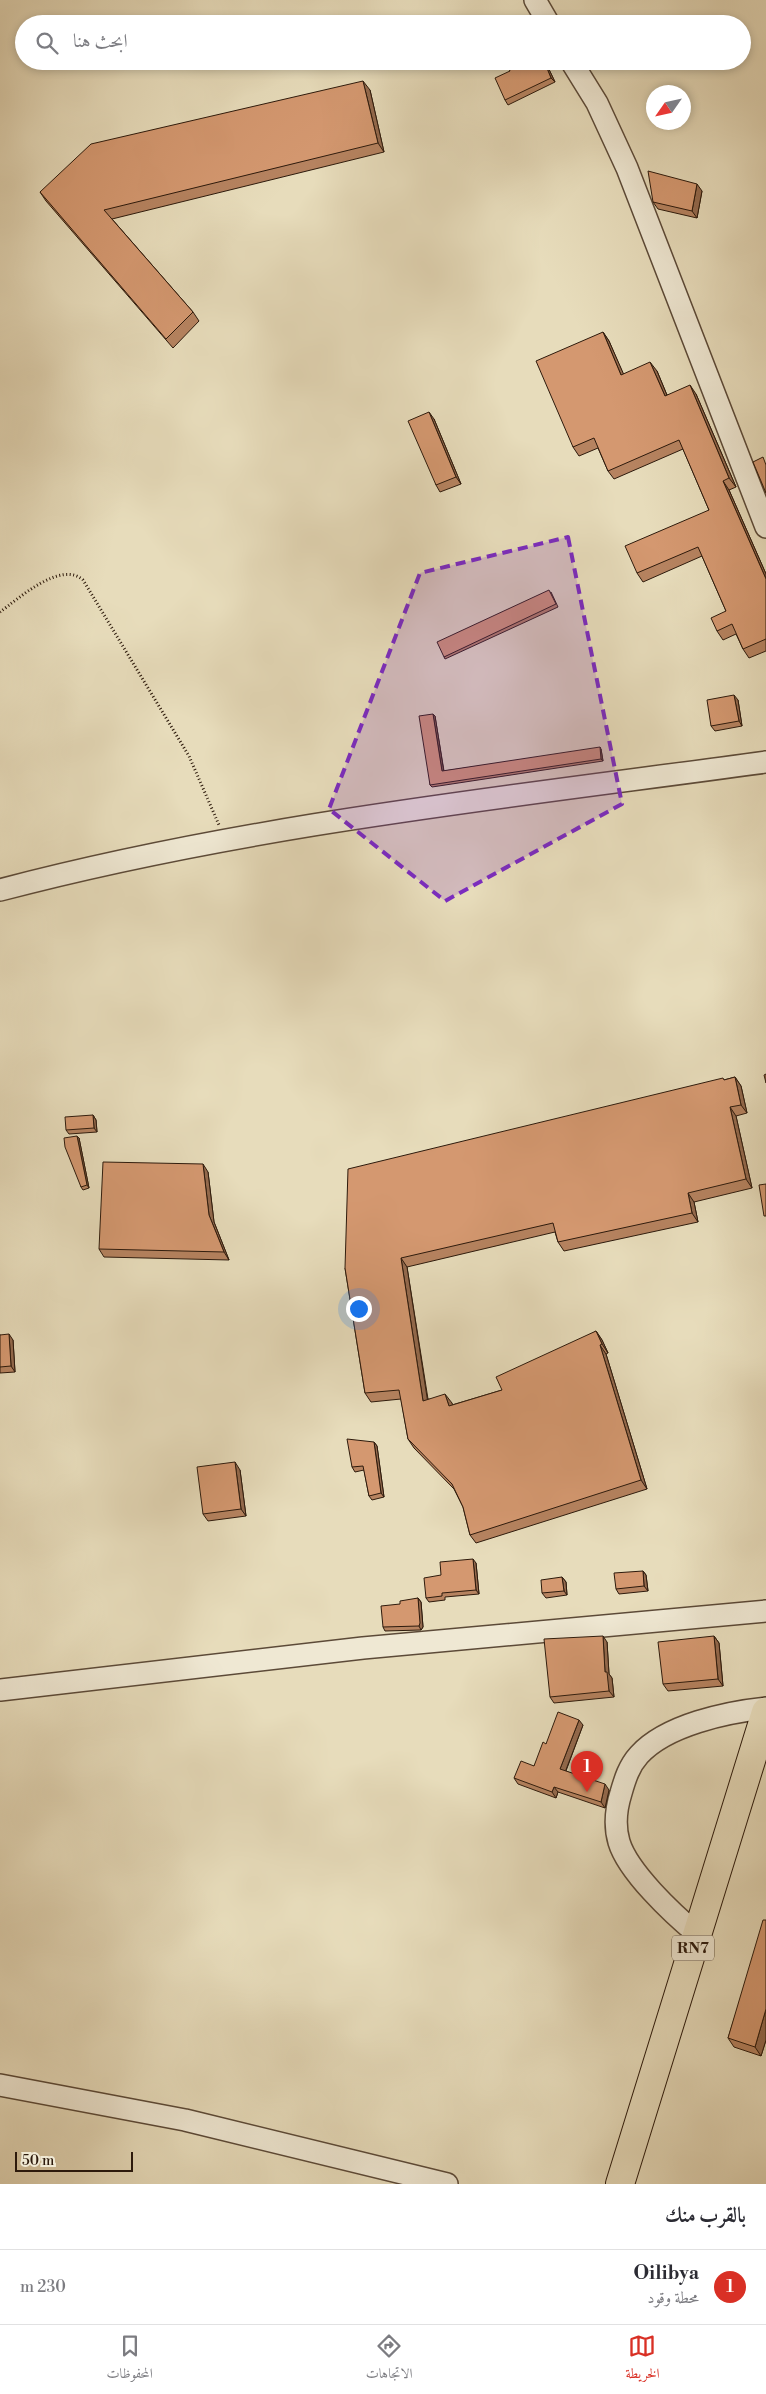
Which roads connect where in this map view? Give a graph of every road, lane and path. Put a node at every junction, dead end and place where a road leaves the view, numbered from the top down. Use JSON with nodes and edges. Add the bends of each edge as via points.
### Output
{"nodes":[{"id":1,"x":535,"y":0,"type":"edge"},
{"id":2,"x":544,"y":15,"type":"edge"},
{"id":3,"x":577,"y":70,"type":"edge"},
{"id":4,"x":766,"y":527,"type":"edge"},
{"id":5,"x":0,"y":612,"type":"edge"},
{"id":6,"x":766,"y":762,"type":"edge"},
{"id":7,"x":226,"y":841,"type":"junction"},
{"id":8,"x":0,"y":890,"type":"edge"},
{"id":9,"x":766,"y":1611,"type":"edge"},
{"id":10,"x":0,"y":1690,"type":"edge"},
{"id":11,"x":766,"y":1710,"type":"edge"},
{"id":12,"x":766,"y":1767,"type":"edge"},
{"id":13,"x":697,"y":1934,"type":"junction"},
{"id":14,"x":0,"y":2085,"type":"edge"},
{"id":15,"x":447,"y":2184,"type":"edge"},
{"id":16,"x":620,"y":2184,"type":"edge"},
{"id":17,"x":637,"y":2184,"type":"edge"}],
"edges":[{"from":1,"to":2,"type":"street"},
{"from":3,"to":4,"type":"street","via":[[597,103],[627,168]]},
{"from":5,"to":7,"type":"path","via":[[44,581],[65,574],[78,575],[83,580],[189,756]]},
{"from":6,"to":7,"type":"street"},
{"from":7,"to":8,"type":"street","via":[[119,860]]},
{"from":9,"to":10,"type":"street","via":[[363,1648]]},
{"from":11,"to":13,"type":"highway","number":"RN7"},
{"from":11,"to":13,"type":"street","via":[[710,1719],[657,1740],[638,1756],[623,1785],[616,1828],[625,1855],[665,1905]]},
{"from":12,"to":17,"type":"highway","number":"RN7"},
{"from":13,"to":16,"type":"highway","number":"RN7"},
{"from":14,"to":15,"type":"street","via":[[185,2120]]}]}
